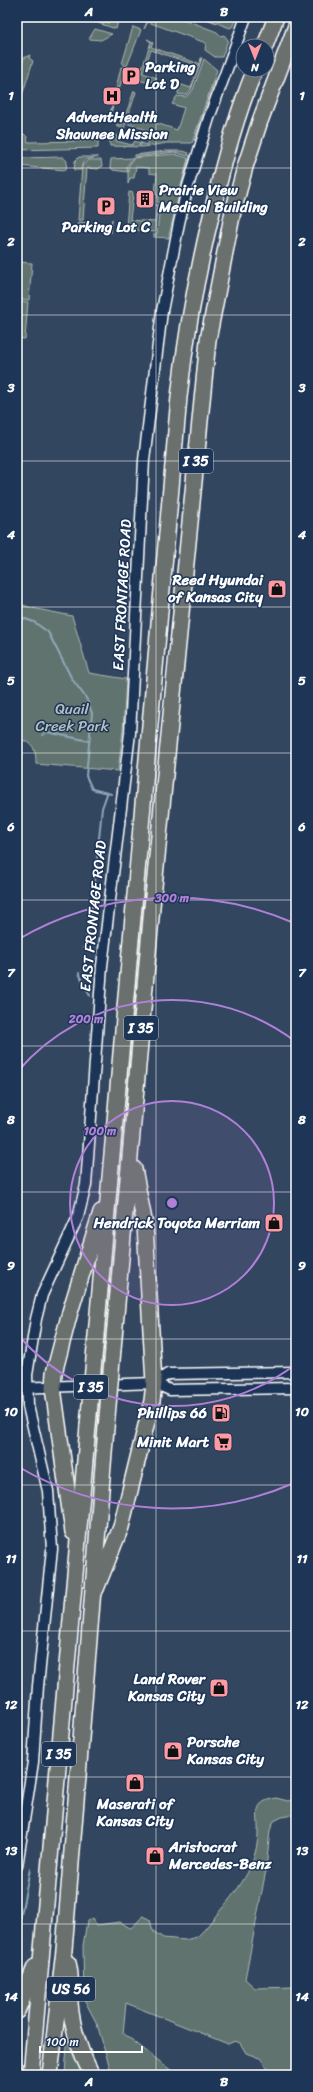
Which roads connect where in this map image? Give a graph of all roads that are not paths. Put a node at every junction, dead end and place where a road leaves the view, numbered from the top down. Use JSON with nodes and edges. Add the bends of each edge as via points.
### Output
{"nodes":[{"id":1,"x":246,"y":17,"type":"edge"},
{"id":2,"x":265,"y":17,"type":"edge"},
{"id":3,"x":276,"y":17,"type":"edge"},
{"id":4,"x":296,"y":26,"type":"edge"},
{"id":5,"x":258,"y":38,"type":"edge"},
{"id":6,"x":268,"y":38,"type":"edge"},
{"id":7,"x":252,"y":78,"type":"edge"},
{"id":8,"x":131,"y":1150,"type":"junction"},
{"id":9,"x":109,"y":1184,"type":"junction"},
{"id":10,"x":296,"y":1372,"type":"edge"},
{"id":11,"x":239,"y":1373,"type":"junction"},
{"id":12,"x":154,"y":1383,"type":"junction"},
{"id":13,"x":22,"y":1388,"type":"edge"},
{"id":14,"x":53,"y":1388,"type":"junction"},
{"id":15,"x":296,"y":1388,"type":"edge"},
{"id":16,"x":239,"y":1389,"type":"junction"},
{"id":17,"x":77,"y":1556,"type":"junction"},
{"id":18,"x":90,"y":1605,"type":"junction"},
{"id":19,"x":17,"y":1866,"type":"edge"},
{"id":20,"x":64,"y":1950,"type":"junction"},
{"id":21,"x":41,"y":1953,"type":"junction"},
{"id":22,"x":17,"y":2011,"type":"edge"},
{"id":23,"x":31,"y":2075,"type":"edge"},
{"id":24,"x":50,"y":2075,"type":"edge"},
{"id":25,"x":92,"y":2075,"type":"edge"}],
"edges":[{"from":1,"to":13,"type":"street","name":"EAST FRONTAGE ROAD","via":[[211,111],[188,186],[178,223],[162,311],[144,460],[130,733],[102,966],[86,1185],[78,1217],[42,1295],[27,1375]]},
{"from":2,"to":5,"type":"highway"},
{"from":3,"to":6,"type":"highway"},
{"from":4,"to":8,"type":"highway","number":"I 35","via":[[245,167],[232,216],[208,340]]},
{"from":7,"to":9,"type":"highway","number":"I 35","via":[[221,173],[187,331]]},
{"from":8,"to":12,"type":"highway","via":[[145,1225]]},
{"from":8,"to":18,"type":"highway","number":"I 35","bridge":true},
{"from":9,"to":14,"type":"highway","via":[[70,1312],[54,1373]]},
{"from":9,"to":17,"type":"highway","number":"I 35","bridge":true},
{"from":10,"to":11,"type":"street"},
{"from":11,"to":12,"type":"street","via":[[168,1374]]},
{"from":11,"to":16,"type":"street"},
{"from":12,"to":14,"type":"street"},
{"from":12,"to":16,"type":"street","via":[[170,1390]]},
{"from":12,"to":18,"type":"highway","via":[[152,1401],[121,1527]]},
{"from":13,"to":14,"type":"street"},
{"from":13,"to":19,"type":"street","name":"EAST FRONTAGE ROAD","via":[[48,1491],[52,1549],[33,1762]]},
{"from":14,"to":17,"type":"highway"},
{"from":15,"to":16,"type":"street"},
{"from":17,"to":21,"type":"highway","number":"I 35"},
{"from":18,"to":20,"type":"highway","number":"I 35"},
{"from":20,"to":24,"type":"highway","number":"I 35"},
{"from":20,"to":25,"type":"highway","number":"US 56","via":[[71,1975],[70,2003],[77,2044]]},
{"from":21,"to":22,"type":"highway","number":"US 56"},
{"from":21,"to":23,"type":"highway","number":"I 35"}]}
